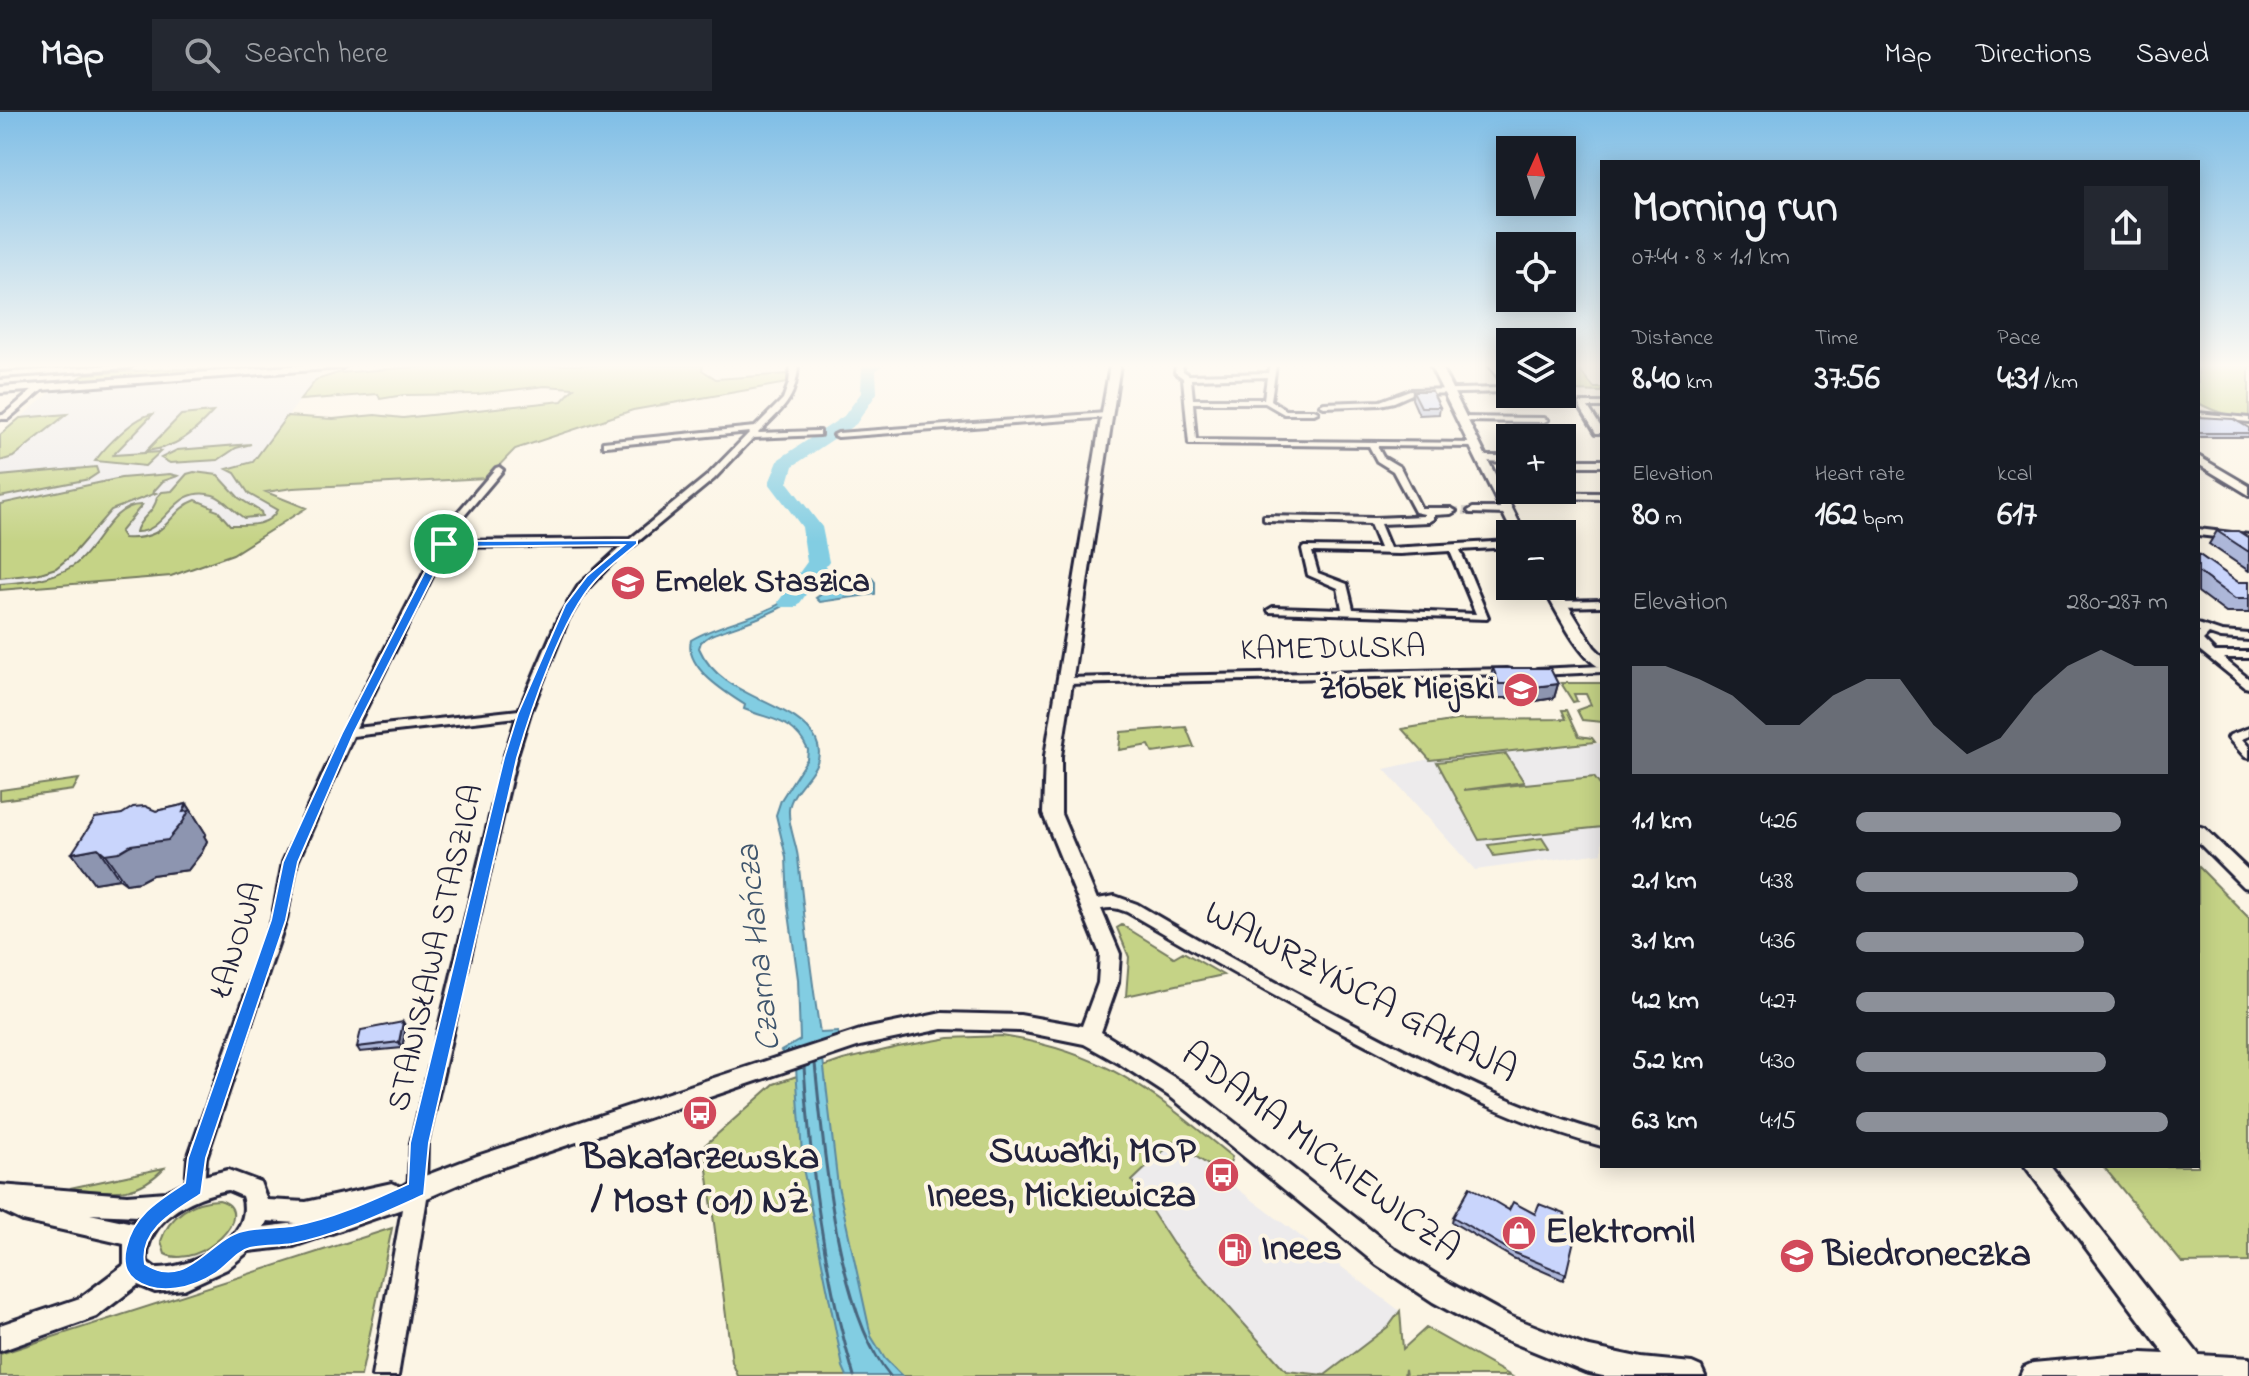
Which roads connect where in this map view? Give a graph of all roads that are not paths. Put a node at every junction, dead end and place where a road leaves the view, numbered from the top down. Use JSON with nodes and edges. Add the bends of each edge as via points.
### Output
{"nodes":[{"id":1,"x":761,"y":424,"type":"edge"},
{"id":2,"x":986,"y":424,"type":"edge"},
{"id":3,"x":1105,"y":424,"type":"edge"},
{"id":4,"x":1193,"y":424,"type":"edge"},
{"id":5,"x":1464,"y":424,"type":"edge"},
{"id":6,"x":753,"y":432,"type":"junction"},
{"id":7,"x":817,"y":433,"type":"dead end"},
{"id":8,"x":838,"y":435,"type":"dead end"},
{"id":9,"x":606,"y":444,"type":"dead end"},
{"id":10,"x":1372,"y":445,"type":"junction"},
{"id":11,"x":1475,"y":445,"type":"junction"},
{"id":12,"x":1482,"y":459,"type":"junction"},
{"id":13,"x":1496,"y":459,"type":"edge"},
{"id":14,"x":2200,"y":460,"type":"edge"},
{"id":15,"x":1576,"y":463,"type":"edge"},
{"id":16,"x":1600,"y":463,"type":"edge"},
{"id":17,"x":499,"y":470,"type":"dead end"},
{"id":18,"x":1496,"y":489,"type":"edge"},
{"id":19,"x":2249,"y":491,"type":"edge"},
{"id":20,"x":1576,"y":496,"type":"edge"},
{"id":21,"x":1600,"y":496,"type":"edge"},
{"id":22,"x":1504,"y":504,"type":"edge"},
{"id":23,"x":1451,"y":511,"type":"tunnel mouth"},
{"id":24,"x":1473,"y":511,"type":"tunnel mouth"},
{"id":25,"x":1507,"y":511,"type":"junction"},
{"id":26,"x":1429,"y":512,"type":"junction"},
{"id":27,"x":1267,"y":518,"type":"dead end"},
{"id":28,"x":1512,"y":520,"type":"edge"},
{"id":29,"x":1374,"y":521,"type":"junction"},
{"id":30,"x":2200,"y":532,"type":"edge"},
{"id":31,"x":2249,"y":538,"type":"edge"},
{"id":32,"x":634,"y":542,"type":"junction"},
{"id":33,"x":444,"y":544,"type":"junction"},
{"id":34,"x":1496,"y":544,"type":"edge"},
{"id":35,"x":1453,"y":546,"type":"junction"},
{"id":36,"x":1386,"y":550,"type":"junction"},
{"id":37,"x":1557,"y":600,"type":"edge"},
{"id":38,"x":1600,"y":603,"type":"edge"},
{"id":39,"x":1559,"y":604,"type":"junction"},
{"id":40,"x":1273,"y":610,"type":"dead end"},
{"id":41,"x":1348,"y":612,"type":"junction"},
{"id":42,"x":2202,"y":629,"type":"edge"},
{"id":43,"x":2249,"y":637,"type":"edge"},
{"id":44,"x":2200,"y":644,"type":"edge"},
{"id":45,"x":2212,"y":655,"type":"junction"},
{"id":46,"x":2249,"y":655,"type":"edge"},
{"id":47,"x":1600,"y":664,"type":"edge"},
{"id":48,"x":1600,"y":667,"type":"edge"},
{"id":49,"x":1065,"y":681,"type":"junction"},
{"id":50,"x":2249,"y":685,"type":"edge"},
{"id":51,"x":524,"y":713,"type":"junction"},
{"id":52,"x":2249,"y":732,"type":"edge"},
{"id":53,"x":348,"y":733,"type":"junction"},
{"id":54,"x":2249,"y":754,"type":"edge"},
{"id":55,"x":2200,"y":834,"type":"edge"},
{"id":56,"x":2249,"y":882,"type":"edge"},
{"id":57,"x":1091,"y":905,"type":"junction"},
{"id":58,"x":1089,"y":1036,"type":"junction"},
{"id":59,"x":1600,"y":1139,"type":"edge"},
{"id":60,"x":2039,"y":1168,"type":"edge"},
{"id":61,"x":195,"y":1188,"type":"junction"},
{"id":62,"x":417,"y":1189,"type":"junction"},
{"id":63,"x":0,"y":1196,"type":"edge"},
{"id":64,"x":169,"y":1202,"type":"junction"},
{"id":65,"x":258,"y":1210,"type":"junction"},
{"id":66,"x":139,"y":1236,"type":"junction"},
{"id":67,"x":242,"y":1240,"type":"junction"},
{"id":68,"x":138,"y":1270,"type":"junction"},
{"id":69,"x":0,"y":1338,"type":"edge"},
{"id":70,"x":2193,"y":1369,"type":"junction"},
{"id":71,"x":2249,"y":1371,"type":"edge"},
{"id":72,"x":2067,"y":1375,"type":"edge"},
{"id":73,"x":385,"y":1376,"type":"edge"},
{"id":74,"x":1692,"y":1376,"type":"edge"},
{"id":75,"x":2033,"y":1376,"type":"edge"}],
"edges":[{"from":1,"to":6,"type":"street","name":"STANISŁAWA STASZICA"},
{"from":2,"to":8,"type":"street"},
{"from":3,"to":49,"type":"street"},
{"from":4,"to":10,"type":"street","via":[[1192,442]]},
{"from":5,"to":11,"type":"street"},
{"from":6,"to":7,"type":"street"},
{"from":6,"to":9,"type":"street"},
{"from":6,"to":32,"type":"street","name":"STANISŁAWA STASZICA","via":[[711,477]]},
{"from":10,"to":11,"type":"street"},
{"from":10,"to":26,"type":"street","via":[[1380,459],[1397,469],[1418,510]]},
{"from":11,"to":12,"type":"street"},
{"from":12,"to":13,"type":"street"},
{"from":12,"to":18,"type":"street"},
{"from":14,"to":19,"type":"street"},
{"from":15,"to":16,"type":"street"},
{"from":17,"to":33,"type":"street","name":"ŁANOWA","via":[[443,535]]},
{"from":20,"to":21,"type":"street"},
{"from":22,"to":25,"type":"street"},
{"from":23,"to":26,"type":"street"},
{"from":24,"to":25,"type":"street"},
{"from":25,"to":28,"type":"street"},
{"from":26,"to":29,"type":"street","via":[[1429,519]]},
{"from":27,"to":29,"type":"street"},
{"from":29,"to":36,"type":"street"},
{"from":30,"to":31,"type":"street"},
{"from":32,"to":33,"type":"street"},
{"from":32,"to":51,"type":"street","name":"STANISŁAWA STASZICA","via":[[591,578],[570,605]]},
{"from":33,"to":53,"type":"street","name":"ŁANOWA"},
{"from":34,"to":35,"type":"street"},
{"from":35,"to":36,"type":"street"},
{"from":35,"to":41,"type":"street","via":[[1483,617]]},
{"from":36,"to":41,"type":"street","via":[[1307,549],[1313,575],[1343,586]]},
{"from":37,"to":39,"type":"street"},
{"from":38,"to":39,"type":"street"},
{"from":39,"to":47,"type":"street"},
{"from":40,"to":41,"type":"street"},
{"from":42,"to":43,"type":"street"},
{"from":44,"to":45,"type":"street"},
{"from":45,"to":46,"type":"street"},
{"from":45,"to":50,"type":"street"},
{"from":48,"to":49,"type":"street","name":"KAMEDULSKA"},
{"from":49,"to":57,"type":"street","via":[[1053,756],[1052,814]]},
{"from":51,"to":53,"type":"street"},
{"from":51,"to":62,"type":"street","name":"STANISŁAWA STASZICA","via":[[419,1143]]},
{"from":52,"to":54,"type":"street","via":[[2234,738]]},
{"from":53,"to":61,"type":"street","name":"ŁANOWA","via":[[290,862],[279,920],[197,1158]]},
{"from":55,"to":56,"type":"street"},
{"from":57,"to":58,"type":"street","via":[[1110,954],[1108,983]]},
{"from":57,"to":59,"type":"street","name":"WAWRZYŃCA GAŁAJA","via":[[1115,901],[1132,908],[1250,978],[1467,1091],[1551,1127]]},
{"from":58,"to":62,"type":"street","via":[[1020,1023],[942,1021],[860,1038]]},
{"from":58,"to":74,"type":"street","name":"ADAMA MICKIEWICZA","via":[[1180,1092],[1386,1257],[1442,1293],[1501,1325],[1585,1359]]},
{"from":60,"to":70,"type":"street"},
{"from":61,"to":64,"type":"street"},
{"from":61,"to":65,"type":"street","via":[[228,1180],[242,1183],[252,1189]]},
{"from":62,"to":65,"type":"street","via":[[306,1213]]},
{"from":62,"to":67,"type":"street","via":[[370,1211],[294,1235]]},
{"from":62,"to":73,"type":"street"},
{"from":63,"to":64,"type":"street","via":[[127,1206]]},
{"from":63,"to":66,"type":"street","via":[[23,1210]]},
{"from":64,"to":66,"type":"street"},
{"from":65,"to":67,"type":"street"},
{"from":66,"to":68,"type":"street","via":[[133,1249]]},
{"from":67,"to":68,"type":"street","via":[[207,1268],[186,1277],[149,1278]]},
{"from":68,"to":69,"type":"street","via":[[87,1308]]},
{"from":70,"to":71,"type":"street"},
{"from":70,"to":72,"type":"street","via":[[2142,1366]]},
{"from":72,"to":75,"type":"street"}]}
